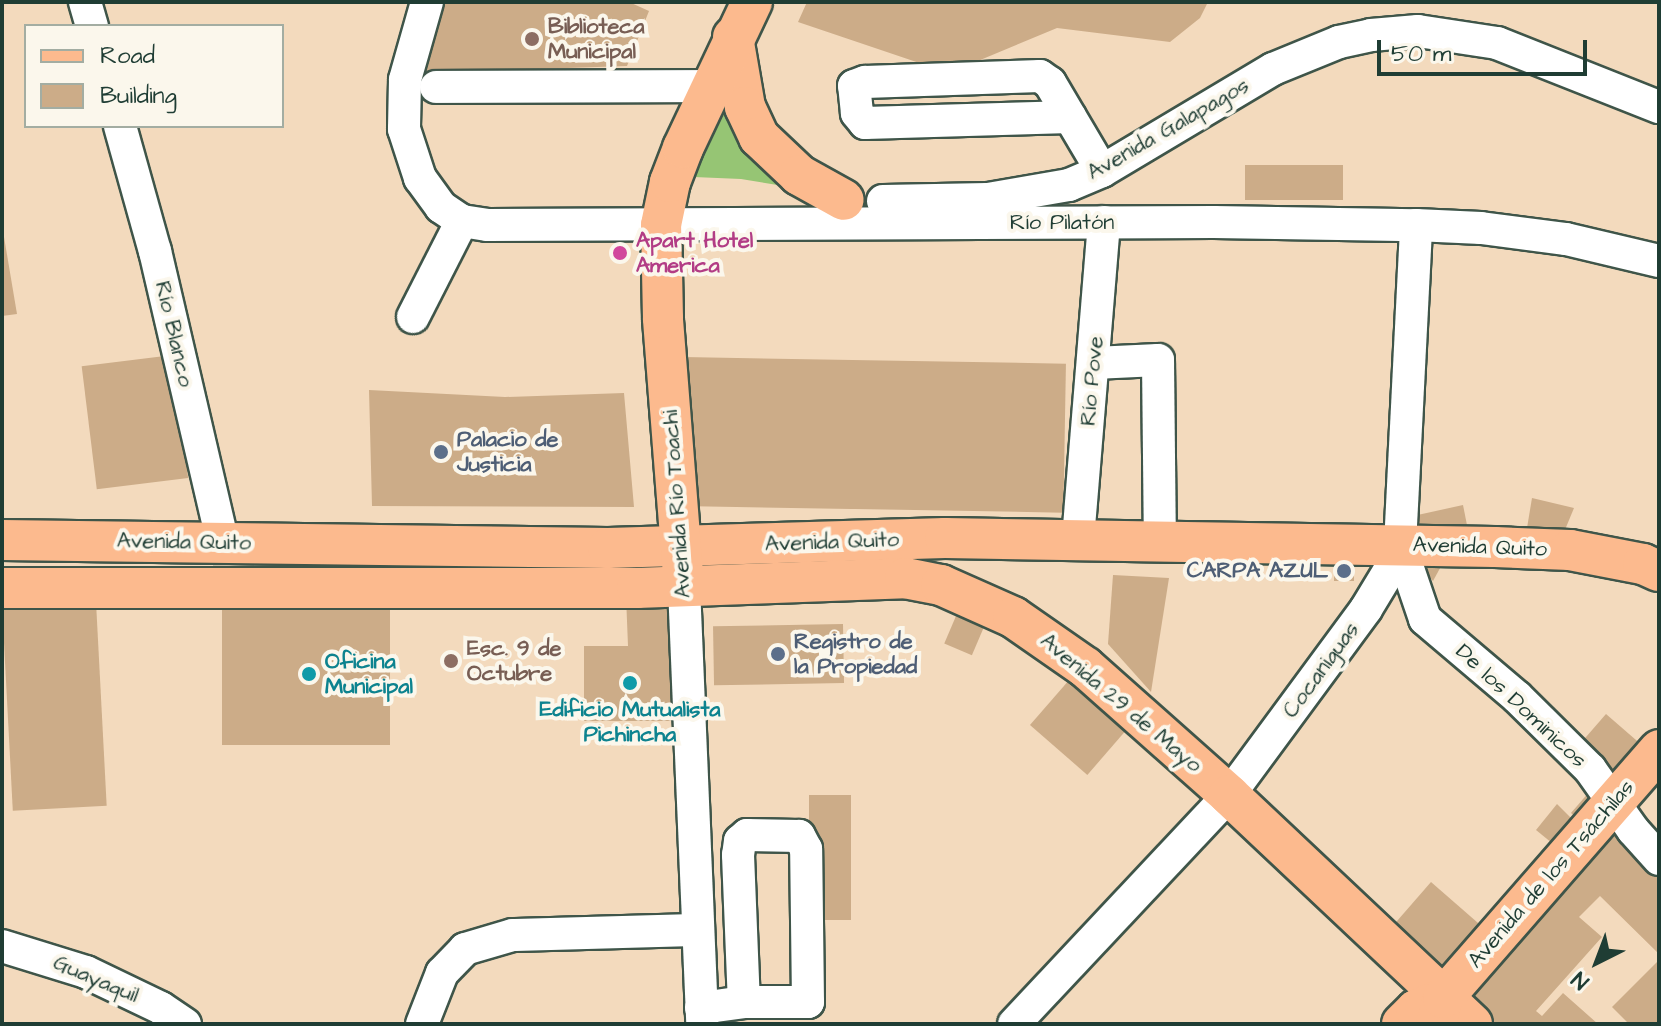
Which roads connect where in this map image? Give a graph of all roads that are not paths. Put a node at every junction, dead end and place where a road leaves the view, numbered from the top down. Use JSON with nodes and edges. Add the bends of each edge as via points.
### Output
{"nodes":[{"id":1,"x":85,"y":2,"type":"edge"},
{"id":2,"x":427,"y":2,"type":"edge"},
{"id":3,"x":752,"y":2,"type":"edge"},
{"id":4,"x":91,"y":24,"type":"edge"},
{"id":5,"x":733,"y":37,"type":"junction"},
{"id":6,"x":709,"y":86,"type":"junction"},
{"id":7,"x":436,"y":87,"type":"dead end"},
{"id":8,"x":1659,"y":107,"type":"edge"},
{"id":9,"x":1070,"y":117,"type":"junction"},
{"id":10,"x":121,"y":128,"type":"edge"},
{"id":11,"x":1102,"y":171,"type":"junction"},
{"id":12,"x":844,"y":200,"type":"junction"},
{"id":13,"x":462,"y":221,"type":"junction"},
{"id":14,"x":1104,"y":222,"type":"junction"},
{"id":15,"x":661,"y":225,"type":"junction"},
{"id":16,"x":1416,"y":225,"type":"junction"},
{"id":17,"x":1659,"y":261,"type":"edge"},
{"id":18,"x":413,"y":317,"type":"dead end"},
{"id":19,"x":1094,"y":363,"type":"junction"},
{"id":20,"x":1078,"y":539,"type":"junction"},
{"id":21,"x":2,"y":540,"type":"edge"},
{"id":22,"x":1167,"y":541,"type":"junction"},
{"id":23,"x":1400,"y":545,"type":"junction"},
{"id":24,"x":680,"y":547,"type":"junction"},
{"id":25,"x":217,"y":557,"type":"junction"},
{"id":26,"x":1659,"y":571,"type":"edge"},
{"id":27,"x":684,"y":587,"type":"junction"},
{"id":28,"x":2,"y":588,"type":"edge"},
{"id":29,"x":60,"y":589,"type":"junction"},
{"id":30,"x":1085,"y":667,"type":"junction"},
{"id":31,"x":1659,"y":750,"type":"edge"},
{"id":32,"x":1229,"y":795,"type":"junction"},
{"id":33,"x":1613,"y":803,"type":"junction"},
{"id":34,"x":1659,"y":859,"type":"edge"},
{"id":35,"x":696,"y":930,"type":"junction"},
{"id":36,"x":2,"y":946,"type":"edge"},
{"id":37,"x":744,"y":1002,"type":"junction"},
{"id":38,"x":1451,"y":1015,"type":"edge"},
{"id":39,"x":702,"y":1016,"type":"edge"},
{"id":40,"x":185,"y":1024,"type":"edge"},
{"id":41,"x":422,"y":1024,"type":"edge"},
{"id":42,"x":1014,"y":1024,"type":"edge"},
{"id":43,"x":1402,"y":1024,"type":"edge"}],
"edges":[{"from":1,"to":4,"type":"street"},
{"from":2,"to":13,"type":"street","via":[[405,80],[404,129],[420,178],[441,207]]},
{"from":3,"to":5,"type":"main road","name":"Avenida Río Toachi"},
{"from":5,"to":6,"type":"main road","name":"Avenida Río Toachi"},
{"from":5,"to":12,"type":"main road","via":[[742,98],[759,137],[799,175]]},
{"from":6,"to":7,"type":"street"},
{"from":6,"to":15,"type":"main road","name":"Avenida Río Toachi","via":[[670,182]]},
{"from":8,"to":11,"type":"street","name":"Avenida Galapagos","via":[[1497,43],[1418,31],[1371,35],[1273,69]]},
{"from":9,"to":9,"type":"street","via":[[1050,83],[1034,75],[854,86],[857,113],[865,123]]},
{"from":9,"to":11,"type":"street"},
{"from":10,"to":25,"type":"street","name":"Río Blanco","via":[[155,251]]},
{"from":11,"to":12,"type":"street","name":"Avenida Galapagos","via":[[1021,196]]},
{"from":12,"to":15,"type":"street","name":"Avenida Galapagos","via":[[736,205]]},
{"from":13,"to":15,"type":"street","name":"Río Pilatón"},
{"from":13,"to":18,"type":"street"},
{"from":14,"to":15,"type":"street","name":"Río Pilatón"},
{"from":14,"to":16,"type":"street","name":"Río Pilatón"},
{"from":14,"to":19,"type":"street","name":"Río Pove"},
{"from":15,"to":24,"type":"main road","name":"Avenida Río Toachi"},
{"from":16,"to":17,"type":"street","name":"Río Pilatón","via":[[1566,239]]},
{"from":16,"to":23,"type":"street","name":"Cocaniguas"},
{"from":19,"to":20,"type":"street","name":"Río Pove"},
{"from":19,"to":22,"type":"street","via":[[1158,360]]},
{"from":20,"to":22,"type":"main road","name":"Avenida Quito"},
{"from":20,"to":24,"type":"main road","name":"Avenida Quito"},
{"from":21,"to":25,"type":"main road","name":"Avenida Quito"},
{"from":22,"to":23,"type":"main road","name":"Avenida Quito"},
{"from":22,"to":30,"type":"main road","via":[[1134,551],[923,563],[1030,612]]},
{"from":23,"to":26,"type":"main road","name":"Avenida Quito","via":[[1570,550]]},
{"from":23,"to":32,"type":"street","name":"Cocaniguas","via":[[1366,609]]},
{"from":23,"to":33,"type":"street","name":"De los Dominicos","via":[[1425,619],[1517,697],[1590,769]]},
{"from":24,"to":25,"type":"main road","name":"Avenida Quito"},
{"from":24,"to":27,"type":"main road","name":"Avenida Río Toachi"},
{"from":25,"to":29,"type":"main road","via":[[113,572]]},
{"from":27,"to":29,"type":"main road","name":"Avenida Quito"},
{"from":27,"to":30,"type":"main road","name":"Avenida 29 de Mayo","via":[[917,580],[978,599],[1049,639]]},
{"from":27,"to":35,"type":"street","name":"Avenida Río Toachi"},
{"from":28,"to":29,"type":"main road","name":"Avenida Quito"},
{"from":30,"to":32,"type":"main road","name":"Avenida 29 de Mayo"},
{"from":31,"to":33,"type":"main road","name":"Avenida de los Tsáchilas"},
{"from":32,"to":38,"type":"main road","name":"Avenida 29 de Mayo"},
{"from":32,"to":42,"type":"street","name":"Cocaniguas"},
{"from":33,"to":34,"type":"street","name":"De los Dominicos"},
{"from":33,"to":38,"type":"main road","name":"Avenida de los Tsáchilas"},
{"from":35,"to":39,"type":"street","name":"Avenida Río Toachi"},
{"from":35,"to":41,"type":"street","via":[[513,935],[465,949],[442,973]]},
{"from":36,"to":40,"type":"street","name":"Guayaquil","via":[[86,972]]},
{"from":37,"to":37,"type":"street","via":[[808,1002],[806,849],[799,836],[747,835],[740,841]]},
{"from":37,"to":39,"type":"street"},
{"from":38,"to":43,"type":"main road","name":"Avenida de los Tsáchilas","via":[[1416,1010]]}]}
